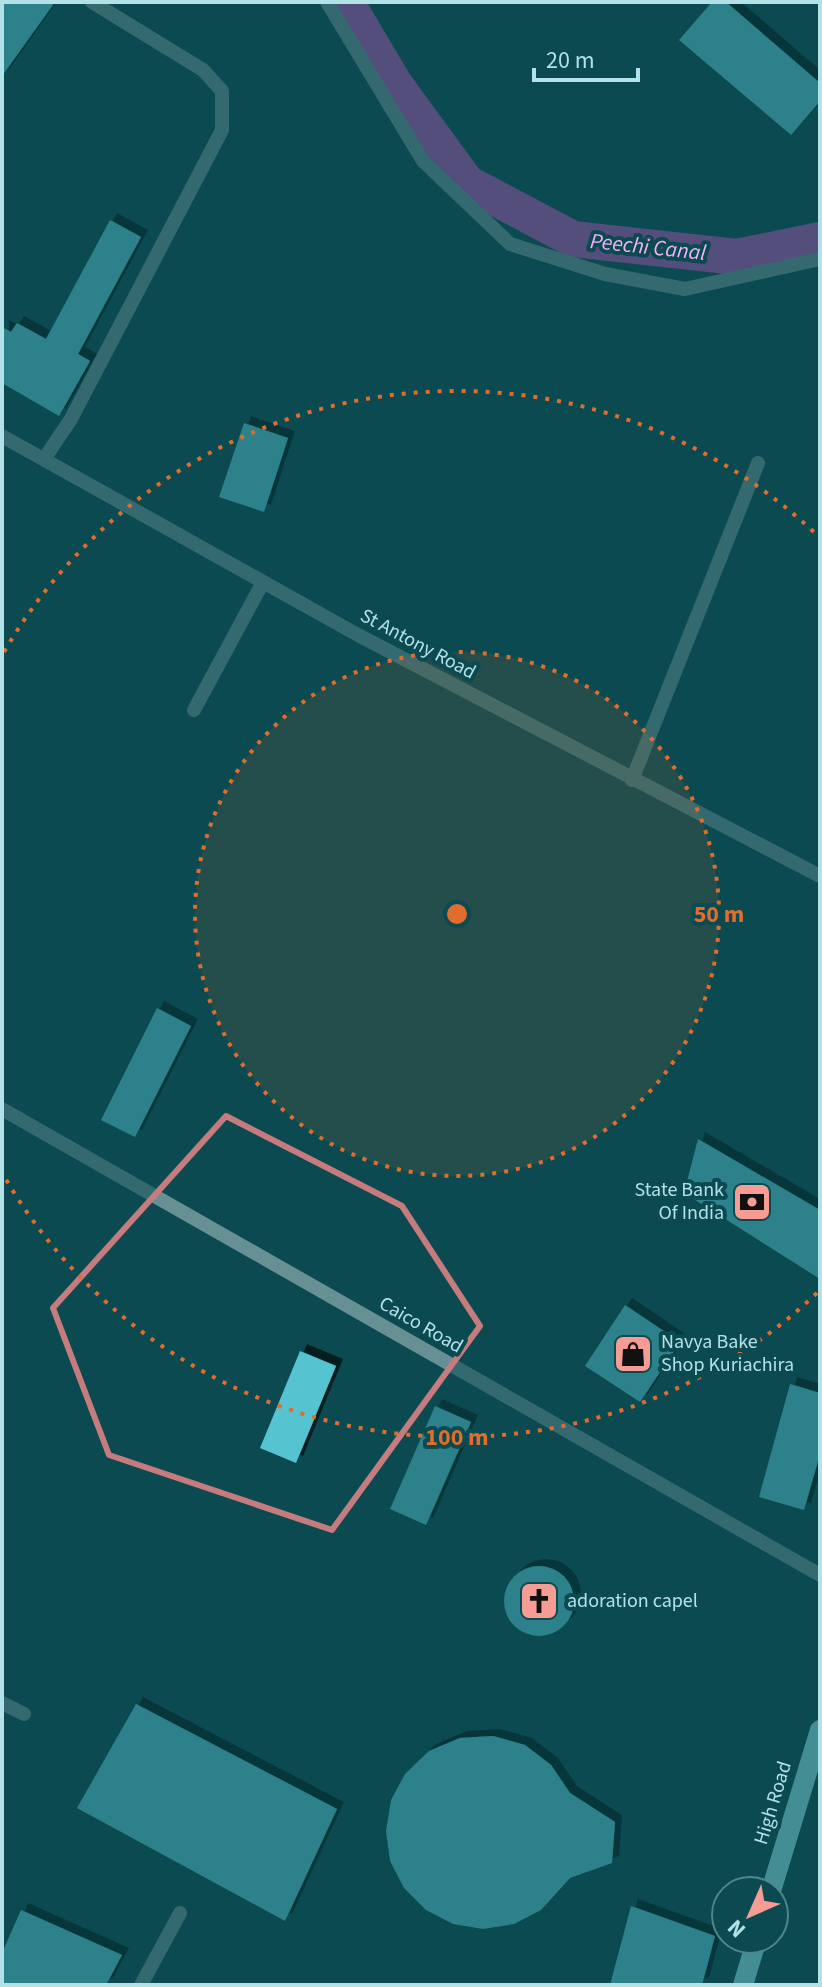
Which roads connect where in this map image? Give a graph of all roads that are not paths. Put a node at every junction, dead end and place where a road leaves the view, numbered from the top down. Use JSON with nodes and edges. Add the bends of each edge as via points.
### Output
{"nodes":[{"id":1,"x":92,"y":2,"type":"edge"},
{"id":2,"x":327,"y":2,"type":"edge"},
{"id":3,"x":820,"y":259,"type":"edge"},
{"id":4,"x":2,"y":436,"type":"edge"},
{"id":5,"x":44,"y":459,"type":"junction"},
{"id":6,"x":758,"y":463,"type":"dead end"},
{"id":7,"x":263,"y":582,"type":"junction"},
{"id":8,"x":194,"y":710,"type":"dead end"},
{"id":9,"x":632,"y":780,"type":"junction"},
{"id":10,"x":820,"y":876,"type":"edge"},
{"id":11,"x":2,"y":1109,"type":"edge"},
{"id":12,"x":820,"y":1575,"type":"edge"},
{"id":13,"x":2,"y":1703,"type":"edge"},
{"id":14,"x":24,"y":1714,"type":"dead end"},
{"id":15,"x":820,"y":1730,"type":"edge"},
{"id":16,"x":776,"y":1875,"type":"edge"},
{"id":17,"x":180,"y":1913,"type":"dead end"},
{"id":18,"x":752,"y":1955,"type":"edge"},
{"id":19,"x":141,"y":1985,"type":"edge"},
{"id":20,"x":743,"y":1985,"type":"edge"}],
"edges":[{"from":1,"to":5,"type":"street","via":[[203,70],[222,91],[222,130],[71,419]]},
{"from":2,"to":3,"type":"street","via":[[423,161],[510,244],[605,274],[685,289]]},
{"from":4,"to":5,"type":"street","name":"St Antony Road"},
{"from":5,"to":7,"type":"street","name":"St Antony Road"},
{"from":6,"to":9,"type":"street"},
{"from":7,"to":8,"type":"street"},
{"from":7,"to":9,"type":"street","name":"St Antony Road"},
{"from":9,"to":10,"type":"street","name":"St Antony Road"},
{"from":11,"to":12,"type":"street","name":"Caico Road"},
{"from":13,"to":14,"type":"street"},
{"from":15,"to":16,"type":"main road","name":"High Road"},
{"from":17,"to":19,"type":"street"},
{"from":18,"to":20,"type":"main road"}]}
